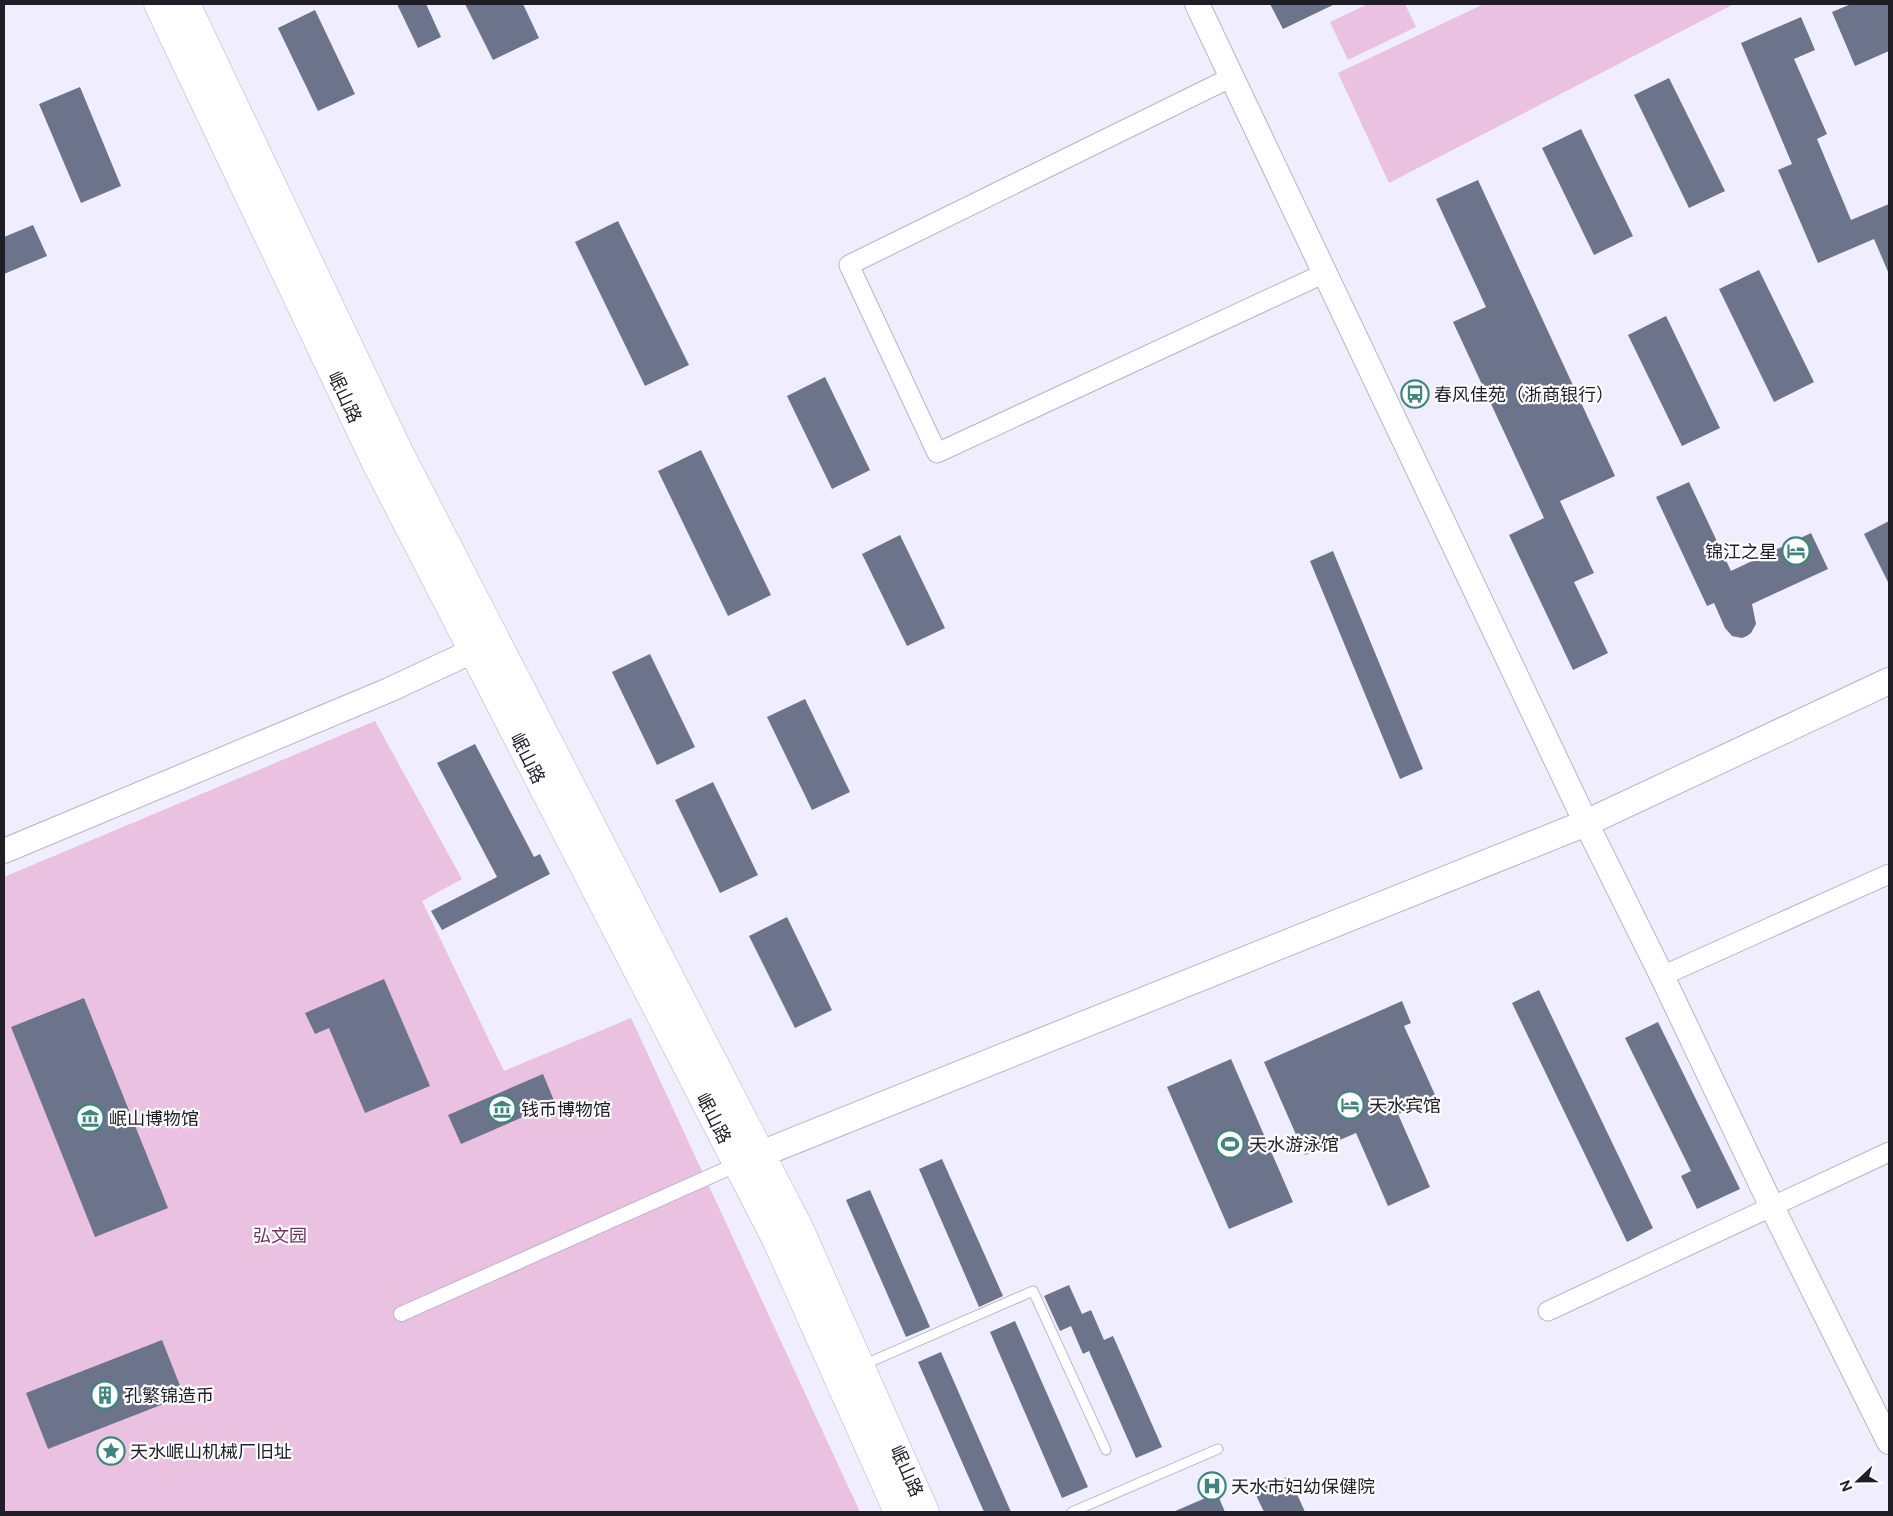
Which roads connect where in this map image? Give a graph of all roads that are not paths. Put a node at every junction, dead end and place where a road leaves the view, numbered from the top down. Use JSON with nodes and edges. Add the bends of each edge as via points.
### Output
{"nodes":[{"id":1,"x":158,"y":4,"type":"edge"},
{"id":2,"x":186,"y":4,"type":"edge"},
{"id":3,"x":1198,"y":4,"type":"edge"},
{"id":4,"x":1232,"y":77,"type":"junction"},
{"id":5,"x":1325,"y":273,"type":"junction"},
{"id":6,"x":485,"y":646,"type":"junction"},
{"id":7,"x":1889,"y":681,"type":"edge"},
{"id":8,"x":1586,"y":823,"type":"junction"},
{"id":9,"x":4,"y":851,"type":"edge"},
{"id":10,"x":1889,"y":874,"type":"edge"},
{"id":11,"x":1662,"y":976,"type":"junction"},
{"id":12,"x":1889,"y":1152,"type":"edge"},
{"id":13,"x":750,"y":1158,"type":"junction"},
{"id":14,"x":1772,"y":1207,"type":"junction"},
{"id":15,"x":1548,"y":1311,"type":"dead end"},
{"id":16,"x":401,"y":1314,"type":"dead end"},
{"id":17,"x":860,"y":1366,"type":"junction"},
{"id":18,"x":1889,"y":1442,"type":"edge"},
{"id":19,"x":1218,"y":1449,"type":"dead end"},
{"id":20,"x":1106,"y":1450,"type":"dead end"},
{"id":21,"x":898,"y":1512,"type":"edge"},
{"id":22,"x":925,"y":1512,"type":"edge"},
{"id":23,"x":1072,"y":1512,"type":"edge"}],
"edges":[{"from":1,"to":6,"type":"main road","name":"岷山路","via":[[376,463]]},
{"from":2,"to":6,"type":"main road","name":"岷山路","via":[[399,452]]},
{"from":3,"to":4,"type":"street"},
{"from":4,"to":5,"type":"street"},
{"from":4,"to":5,"type":"street","via":[[849,265],[937,453]]},
{"from":5,"to":8,"type":"street"},
{"from":6,"to":9,"type":"street","via":[[389,690]]},
{"from":6,"to":13,"type":"main road","name":"岷山路"},
{"from":7,"to":8,"type":"main road"},
{"from":8,"to":11,"type":"street"},
{"from":8,"to":13,"type":"main road"},
{"from":10,"to":11,"type":"street"},
{"from":11,"to":14,"type":"street"},
{"from":12,"to":14,"type":"street"},
{"from":13,"to":16,"type":"street"},
{"from":13,"to":17,"type":"main road","name":"岷山路","via":[[800,1230]]},
{"from":13,"to":21,"type":"main road","name":"岷山路","via":[[777,1241]]},
{"from":14,"to":15,"type":"street"},
{"from":14,"to":18,"type":"street"},
{"from":17,"to":20,"type":"lane","via":[[1033,1291]]},
{"from":17,"to":22,"type":"main road","name":"岷山路"},
{"from":19,"to":23,"type":"lane"}]}
